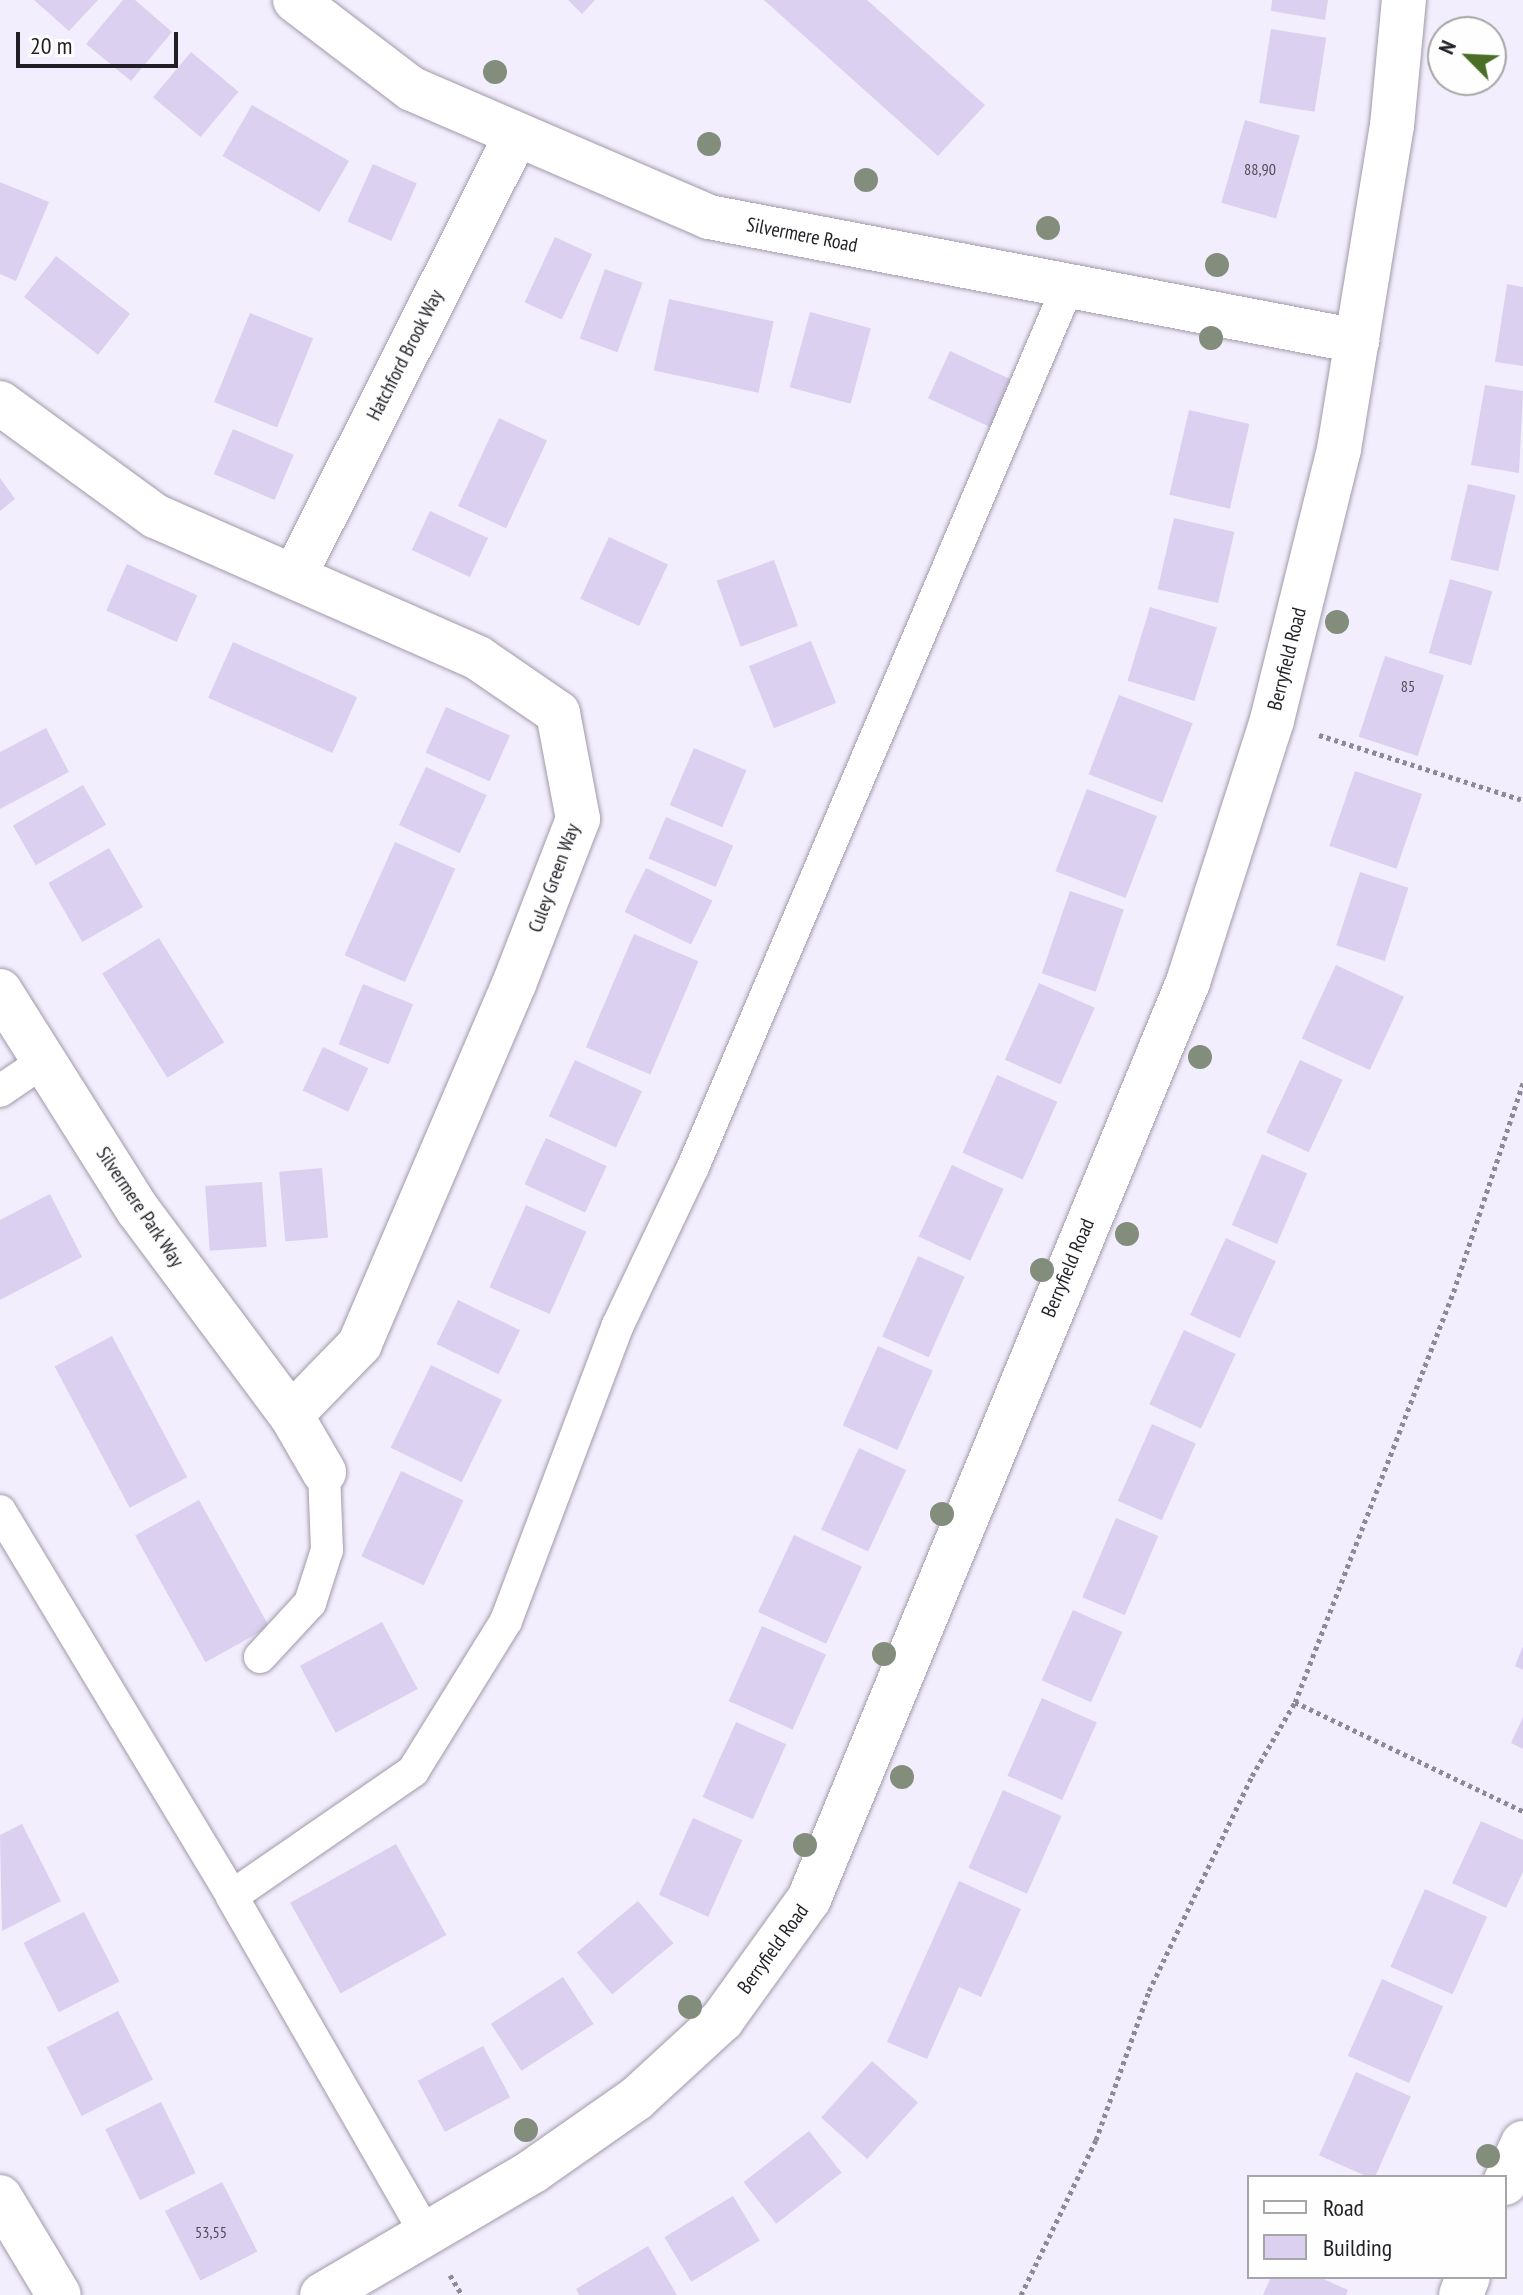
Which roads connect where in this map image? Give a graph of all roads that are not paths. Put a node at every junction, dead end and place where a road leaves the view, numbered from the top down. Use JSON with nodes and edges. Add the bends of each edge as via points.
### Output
{"nodes":[{"id":1,"x":295,"y":0,"type":"edge"},
{"id":2,"x":1404,"y":0,"type":"edge"},
{"id":3,"x":516,"y":136,"type":"junction"},
{"id":4,"x":1068,"y":286,"type":"junction"},
{"id":5,"x":1357,"y":341,"type":"junction"},
{"id":6,"x":0,"y":403,"type":"edge"},
{"id":7,"x":295,"y":575,"type":"junction"},
{"id":8,"x":0,"y":991,"type":"edge"},
{"id":9,"x":44,"y":1061,"type":"junction"},
{"id":10,"x":0,"y":1091,"type":"edge"},
{"id":11,"x":291,"y":1415,"type":"junction"},
{"id":12,"x":324,"y":1472,"type":"joint"},
{"id":13,"x":0,"y":1511,"type":"edge"},
{"id":14,"x":260,"y":1657,"type":"dead end"},
{"id":15,"x":232,"y":1896,"type":"junction"},
{"id":16,"x":1523,"y":2143,"type":"edge"},
{"id":17,"x":1507,"y":2179,"type":"edge"},
{"id":18,"x":0,"y":2197,"type":"edge"},
{"id":19,"x":426,"y":2234,"type":"junction"},
{"id":20,"x":59,"y":2295,"type":"edge"},
{"id":21,"x":322,"y":2295,"type":"edge"}],
"edges":[{"from":1,"to":3,"type":"street","name":"Silvermere Road","via":[[412,89]]},
{"from":2,"to":5,"type":"street","name":"Berryfield Road","via":[[1392,126]]},
{"from":3,"to":4,"type":"street","name":"Silvermere Road","via":[[709,217]]},
{"from":3,"to":7,"type":"street","name":"Hatchford Brook Way"},
{"from":4,"to":5,"type":"street","name":"Silvermere Road"},
{"from":4,"to":15,"type":"lane","via":[[693,1167],[618,1325],[506,1621],[413,1771]]},
{"from":5,"to":19,"type":"street","name":"Berryfield Road","via":[[1339,449],[1272,720],[1188,982],[809,1899],[722,2020],[636,2099],[533,2171]]},
{"from":6,"to":7,"type":"street","name":"Culey Green Way","via":[[155,516]]},
{"from":7,"to":11,"type":"street","name":"Culey Green Way","via":[[478,658],[558,713],[578,819],[514,984],[360,1344]]},
{"from":8,"to":9,"type":"street","name":"Silvermere Park Way"},
{"from":9,"to":10,"type":"lane"},
{"from":9,"to":11,"type":"street","name":"Silvermere Park Way","via":[[138,1210]]},
{"from":11,"to":12,"type":"street"},
{"from":12,"to":14,"type":"lane","via":[[327,1550],[310,1603]]},
{"from":13,"to":15,"type":"lane"},
{"from":15,"to":19,"type":"lane"},
{"from":16,"to":17,"type":"street"},
{"from":18,"to":20,"type":"street"},
{"from":19,"to":21,"type":"street","name":"Berryfield Road"}]}
